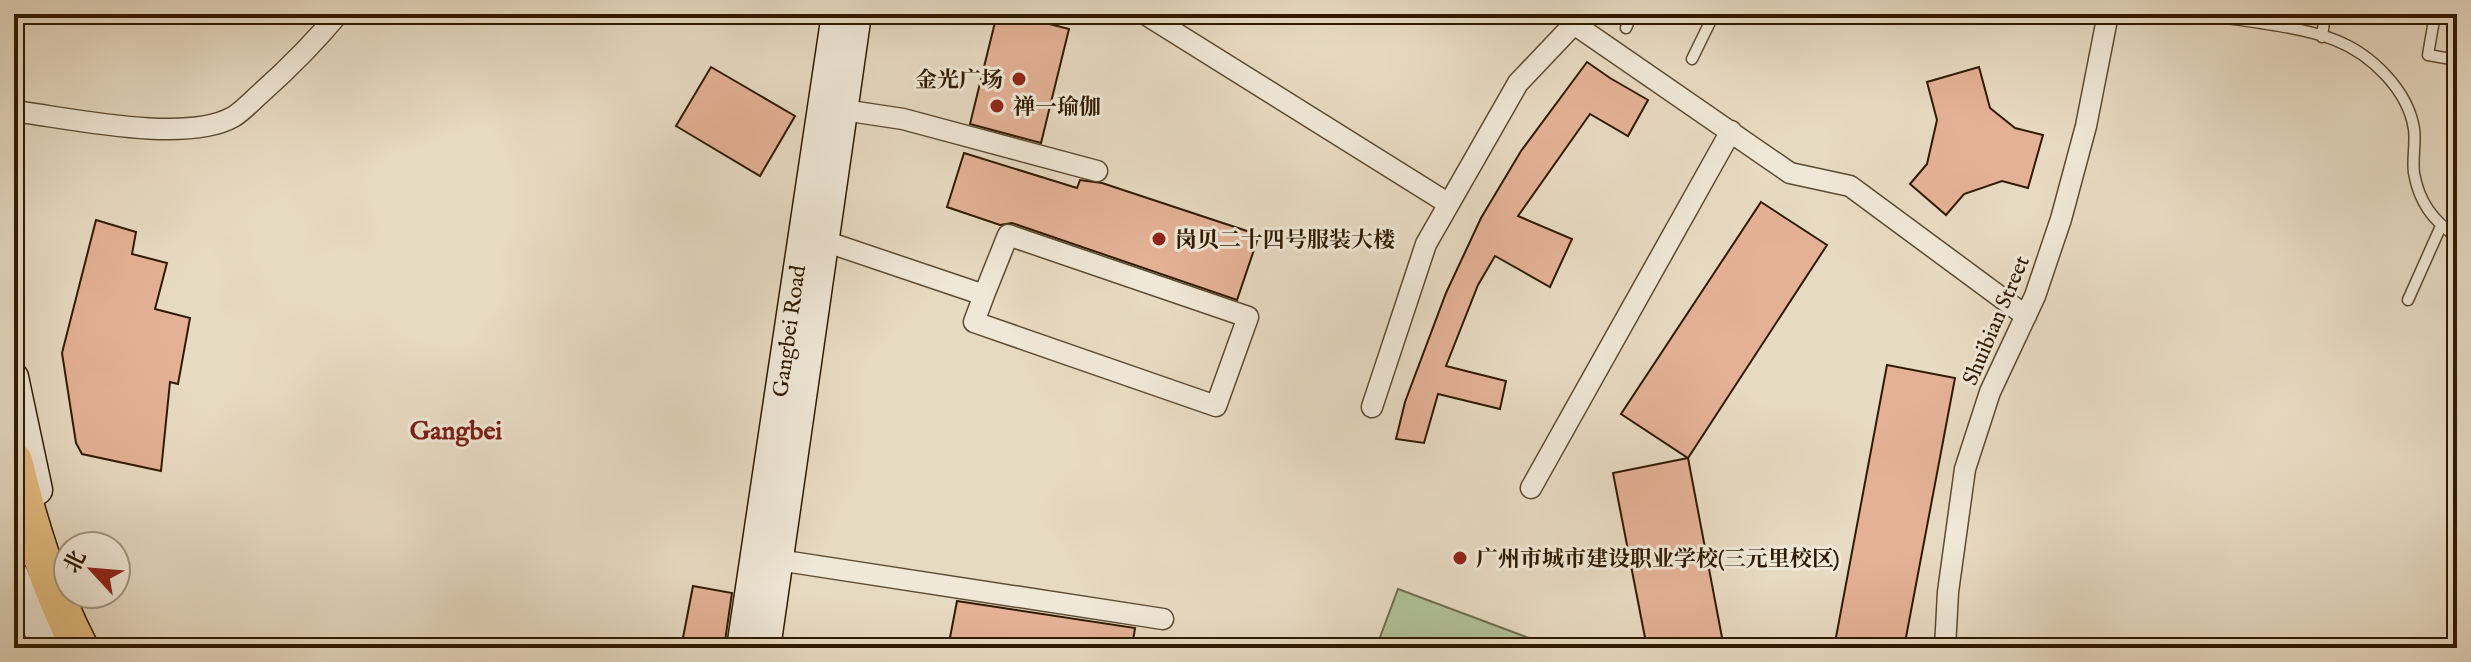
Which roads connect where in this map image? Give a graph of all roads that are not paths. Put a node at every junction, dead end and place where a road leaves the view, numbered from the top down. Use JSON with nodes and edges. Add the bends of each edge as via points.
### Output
{"nodes":[{"id":1,"x":338,"y":14,"type":"edge"},
{"id":2,"x":836,"y":14,"type":"edge"},
{"id":3,"x":857,"y":14,"type":"edge"},
{"id":4,"x":1145,"y":14,"type":"edge"},
{"id":5,"x":1632,"y":14,"type":"edge"},
{"id":6,"x":1714,"y":14,"type":"edge"},
{"id":7,"x":2108,"y":14,"type":"edge"},
{"id":8,"x":2202,"y":14,"type":"edge"},
{"id":9,"x":2325,"y":14,"type":"edge"},
{"id":10,"x":2435,"y":14,"type":"edge"},
{"id":11,"x":1626,"y":28,"type":"dead end"},
{"id":12,"x":2322,"y":37,"type":"junction"},
{"id":13,"x":1692,"y":59,"type":"dead end"},
{"id":14,"x":2457,"y":60,"type":"edge"},
{"id":15,"x":832,"y":109,"type":"junction"},
{"id":16,"x":14,"y":111,"type":"edge"},
{"id":17,"x":1731,"y":131,"type":"junction"},
{"id":18,"x":1097,"y":171,"type":"dead end"},
{"id":19,"x":1449,"y":204,"type":"junction"},
{"id":20,"x":2441,"y":226,"type":"junction"},
{"id":21,"x":2457,"y":237,"type":"edge"},
{"id":22,"x":824,"y":241,"type":"junction"},
{"id":23,"x":984,"y":295,"type":"junction"},
{"id":24,"x":2408,"y":300,"type":"dead end"},
{"id":25,"x":2026,"y":316,"type":"junction"},
{"id":26,"x":14,"y":377,"type":"edge"},
{"id":27,"x":1372,"y":407,"type":"dead end"},
{"id":28,"x":14,"y":461,"type":"edge"},
{"id":29,"x":1531,"y":488,"type":"dead end"},
{"id":30,"x":52,"y":543,"type":"edge"},
{"id":31,"x":778,"y":560,"type":"junction"},
{"id":32,"x":14,"y":575,"type":"edge"},
{"id":33,"x":80,"y":610,"type":"edge"},
{"id":34,"x":1163,"y":619,"type":"dead end"},
{"id":35,"x":46,"y":648,"type":"edge"},
{"id":36,"x":80,"y":648,"type":"edge"},
{"id":37,"x":99,"y":648,"type":"edge"},
{"id":38,"x":741,"y":648,"type":"edge"},
{"id":39,"x":766,"y":648,"type":"edge"},
{"id":40,"x":1945,"y":648,"type":"edge"}],
"edges":[{"from":1,"to":16,"type":"street","via":[[293,65],[234,116],[212,125],[149,128]]},
{"from":2,"to":15,"type":"main road","name":"Gangbei Road"},
{"from":3,"to":15,"type":"main road","name":"Gangbei Road"},
{"from":4,"to":19,"type":"street"},
{"from":5,"to":11,"type":"lane"},
{"from":6,"to":13,"type":"lane"},
{"from":7,"to":25,"type":"street","name":"Shuibian Street","via":[[2076,166]]},
{"from":8,"to":12,"type":"lane"},
{"from":9,"to":12,"type":"lane"},
{"from":10,"to":14,"type":"lane","via":[[2428,55]]},
{"from":12,"to":20,"type":"lane","via":[[2365,57],[2406,103],[2420,195]]},
{"from":15,"to":18,"type":"street","via":[[903,119]]},
{"from":15,"to":22,"type":"main road","name":"Gangbei Road"},
{"from":15,"to":38,"type":"main road","name":"Gangbei Road"},
{"from":17,"to":19,"type":"street","via":[[1574,24],[1518,83]]},
{"from":17,"to":25,"type":"street","via":[[1790,173],[1850,186]]},
{"from":17,"to":29,"type":"street"},
{"from":19,"to":27,"type":"street","via":[[1426,244]]},
{"from":20,"to":21,"type":"lane"},
{"from":20,"to":24,"type":"lane"},
{"from":22,"to":23,"type":"street"},
{"from":22,"to":31,"type":"main road","name":"Gangbei Road"},
{"from":23,"to":23,"type":"street","via":[[1008,235],[1248,317],[1216,406],[974,322]]},
{"from":25,"to":40,"type":"street","name":"Shuibian Street","via":[[1990,392],[1965,469]]},
{"from":26,"to":30,"type":"main road"},
{"from":28,"to":36,"type":"highway","via":[[40,556]]},
{"from":31,"to":34,"type":"street"},
{"from":31,"to":39,"type":"main road","name":"Gangbei Road"},
{"from":32,"to":35,"type":"main road"},
{"from":33,"to":37,"type":"main road"}]}
